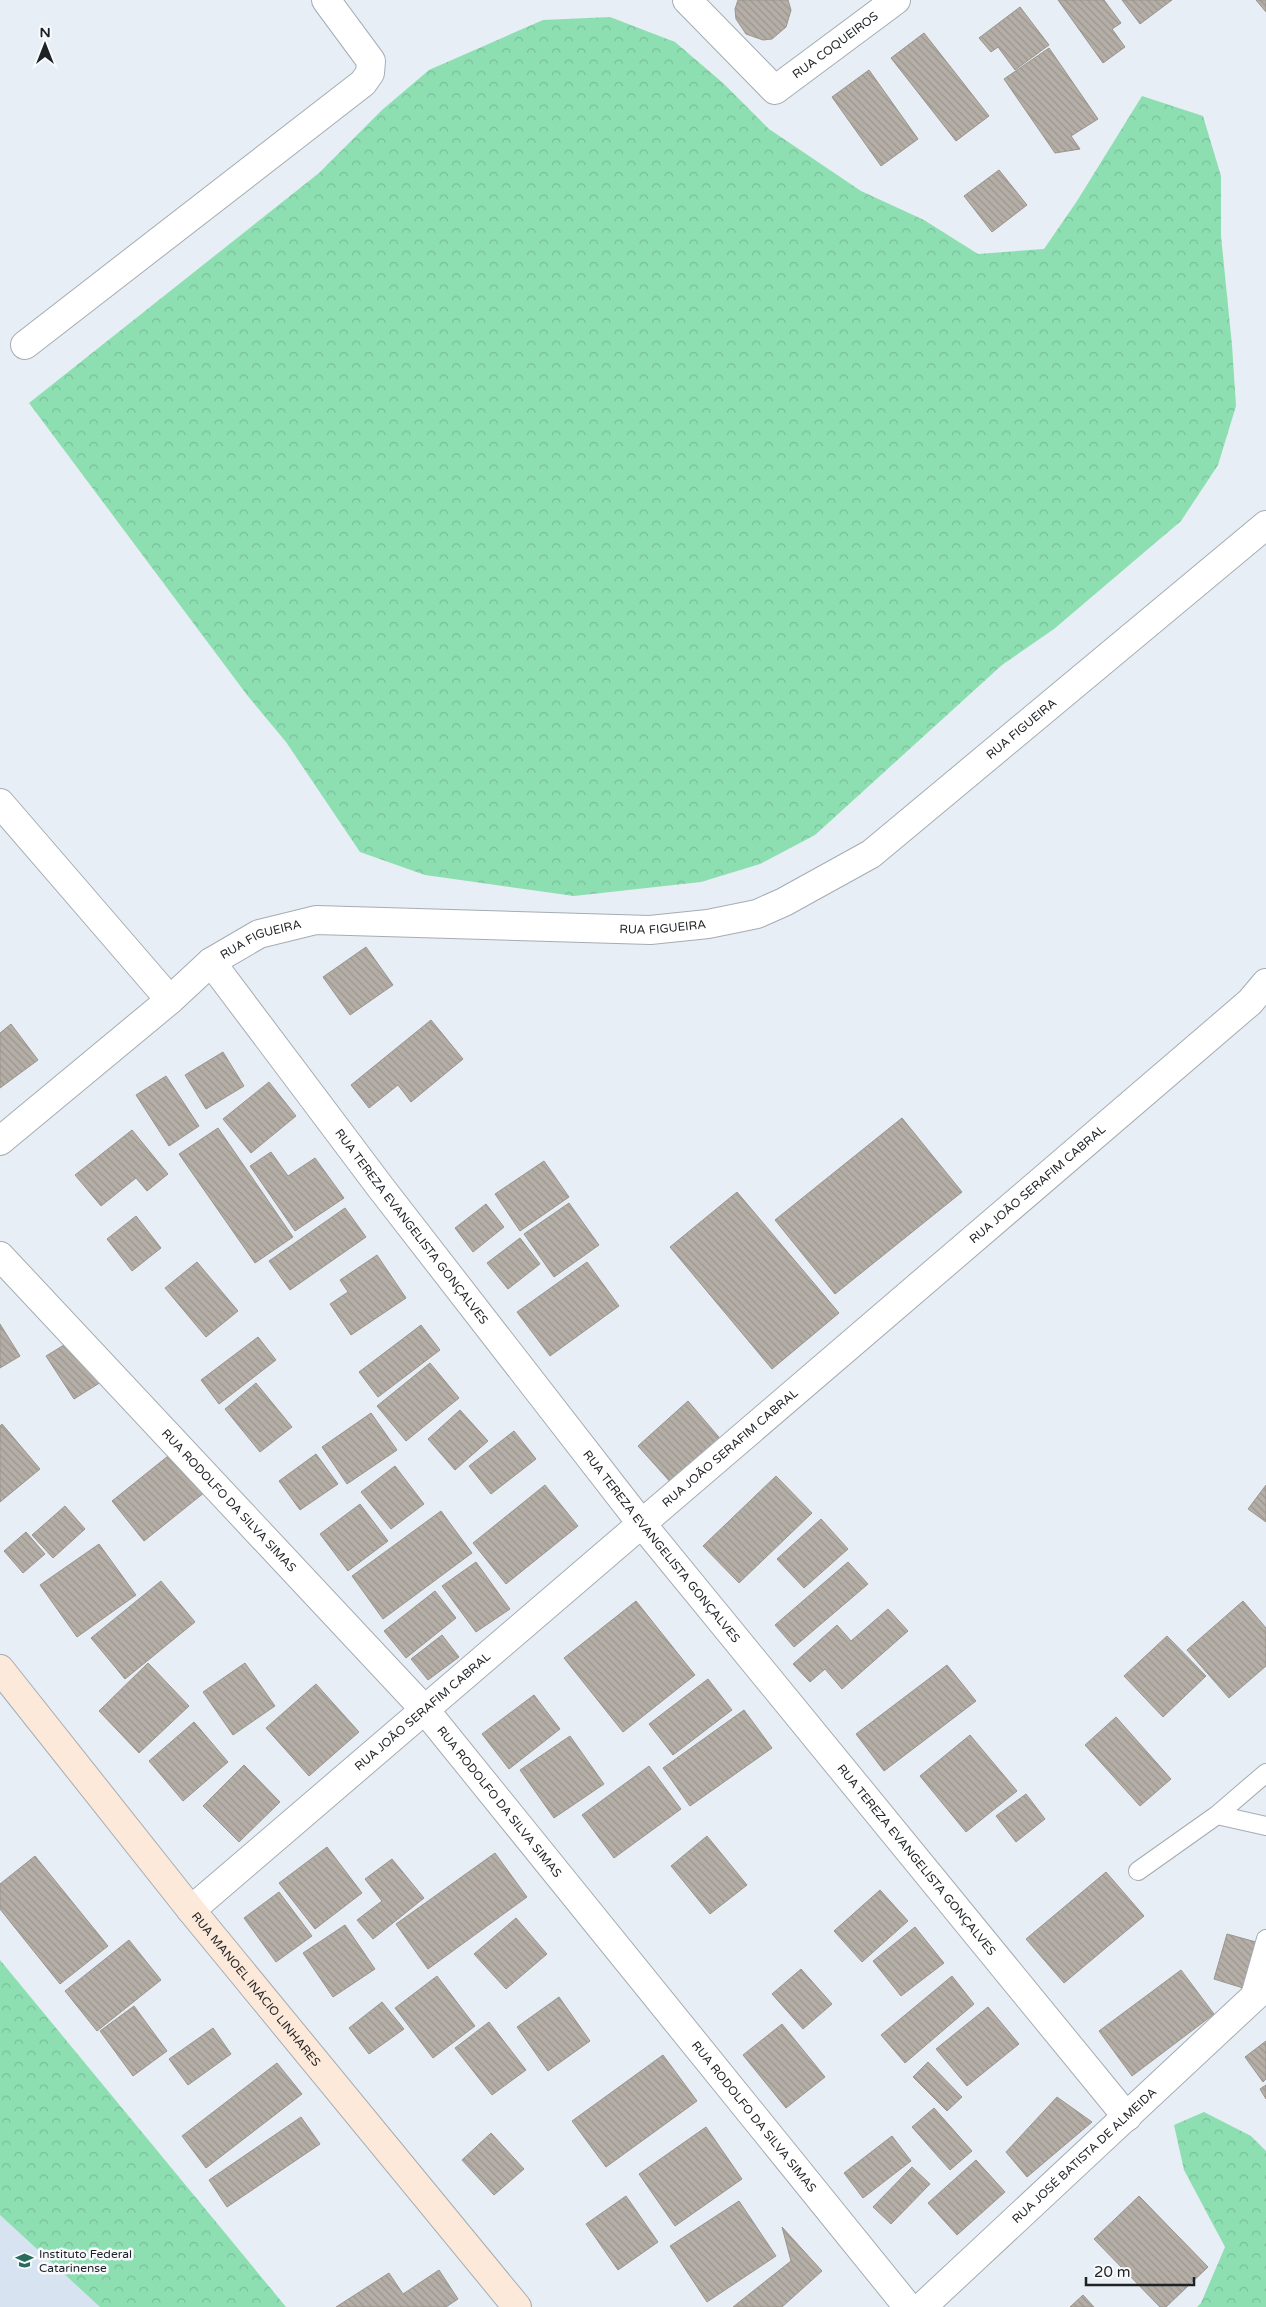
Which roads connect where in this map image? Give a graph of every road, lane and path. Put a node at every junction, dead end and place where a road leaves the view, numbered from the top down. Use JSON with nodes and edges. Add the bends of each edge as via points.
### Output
{"nodes":[{"id":1,"x":326,"y":0,"type":"edge"},
{"id":2,"x":687,"y":0,"type":"edge"},
{"id":3,"x":896,"y":0,"type":"edge"},
{"id":4,"x":25,"y":345,"type":"dead end"},
{"id":5,"x":1266,"y":525,"type":"edge"},
{"id":6,"x":0,"y":803,"type":"edge"},
{"id":7,"x":211,"y":962,"type":"junction"},
{"id":8,"x":1266,"y":983,"type":"edge"},
{"id":9,"x":170,"y":1000,"type":"junction"},
{"id":10,"x":0,"y":1142,"type":"edge"},
{"id":11,"x":0,"y":1256,"type":"edge"},
{"id":12,"x":641,"y":1524,"type":"junction"},
{"id":13,"x":0,"y":1669,"type":"edge"},
{"id":14,"x":425,"y":1710,"type":"junction"},
{"id":15,"x":1266,"y":1773,"type":"edge"},
{"id":16,"x":1218,"y":1815,"type":"junction"},
{"id":17,"x":1266,"y":1826,"type":"edge"},
{"id":18,"x":1138,"y":1871,"type":"dead end"},
{"id":19,"x":192,"y":1910,"type":"junction"},
{"id":20,"x":1266,"y":1940,"type":"edge"},
{"id":21,"x":1257,"y":1995,"type":"edge"},
{"id":22,"x":1127,"y":2117,"type":"junction"},
{"id":23,"x":517,"y":2307,"type":"edge"},
{"id":24,"x":908,"y":2307,"type":"edge"},
{"id":25,"x":922,"y":2307,"type":"edge"}],
"edges":[{"from":1,"to":4,"type":"street","via":[[370,61],[370,73],[363,83]]},
{"from":2,"to":3,"type":"street","name":"RUA COQUEIROS","via":[[775,90]]},
{"from":5,"to":7,"type":"street","name":"RUA FIGUEIRA","via":[[871,854],[757,914],[708,924],[650,930],[316,920],[259,934]]},
{"from":6,"to":9,"type":"street"},
{"from":7,"to":9,"type":"street","name":"RUA FIGUEIRA"},
{"from":7,"to":12,"type":"street","name":"RUA TEREZA EVANGELISTA GONÇALVES"},
{"from":8,"to":12,"type":"street","name":"RUA JOÃO SERAFIM CABRAL","via":[[1250,1002]]},
{"from":9,"to":10,"type":"street","name":"RUA FIGUEIRA"},
{"from":11,"to":14,"type":"street","name":"RUA RODOLFO DA SILVA SIMAS"},
{"from":12,"to":14,"type":"street","name":"RUA JOÃO SERAFIM CABRAL"},
{"from":12,"to":22,"type":"street","name":"RUA TEREZA EVANGELISTA GONÇALVES"},
{"from":13,"to":19,"type":"main road","name":"RUA MANOEL INÁCIO LINHARES"},
{"from":14,"to":19,"type":"street","name":"RUA JOÃO SERAFIM CABRAL"},
{"from":14,"to":24,"type":"street","name":"RUA RODOLFO DA SILVA SIMAS"},
{"from":15,"to":16,"type":"lane"},
{"from":16,"to":17,"type":"lane"},
{"from":16,"to":18,"type":"lane"},
{"from":19,"to":23,"type":"main road","name":"RUA MANOEL INÁCIO LINHARES"},
{"from":20,"to":21,"type":"lane"},
{"from":21,"to":22,"type":"street","name":"RUA JOSÉ BATISTA DE ALMEIDA"},
{"from":22,"to":25,"type":"street","name":"RUA JOSÉ BATISTA DE ALMEIDA"}]}
